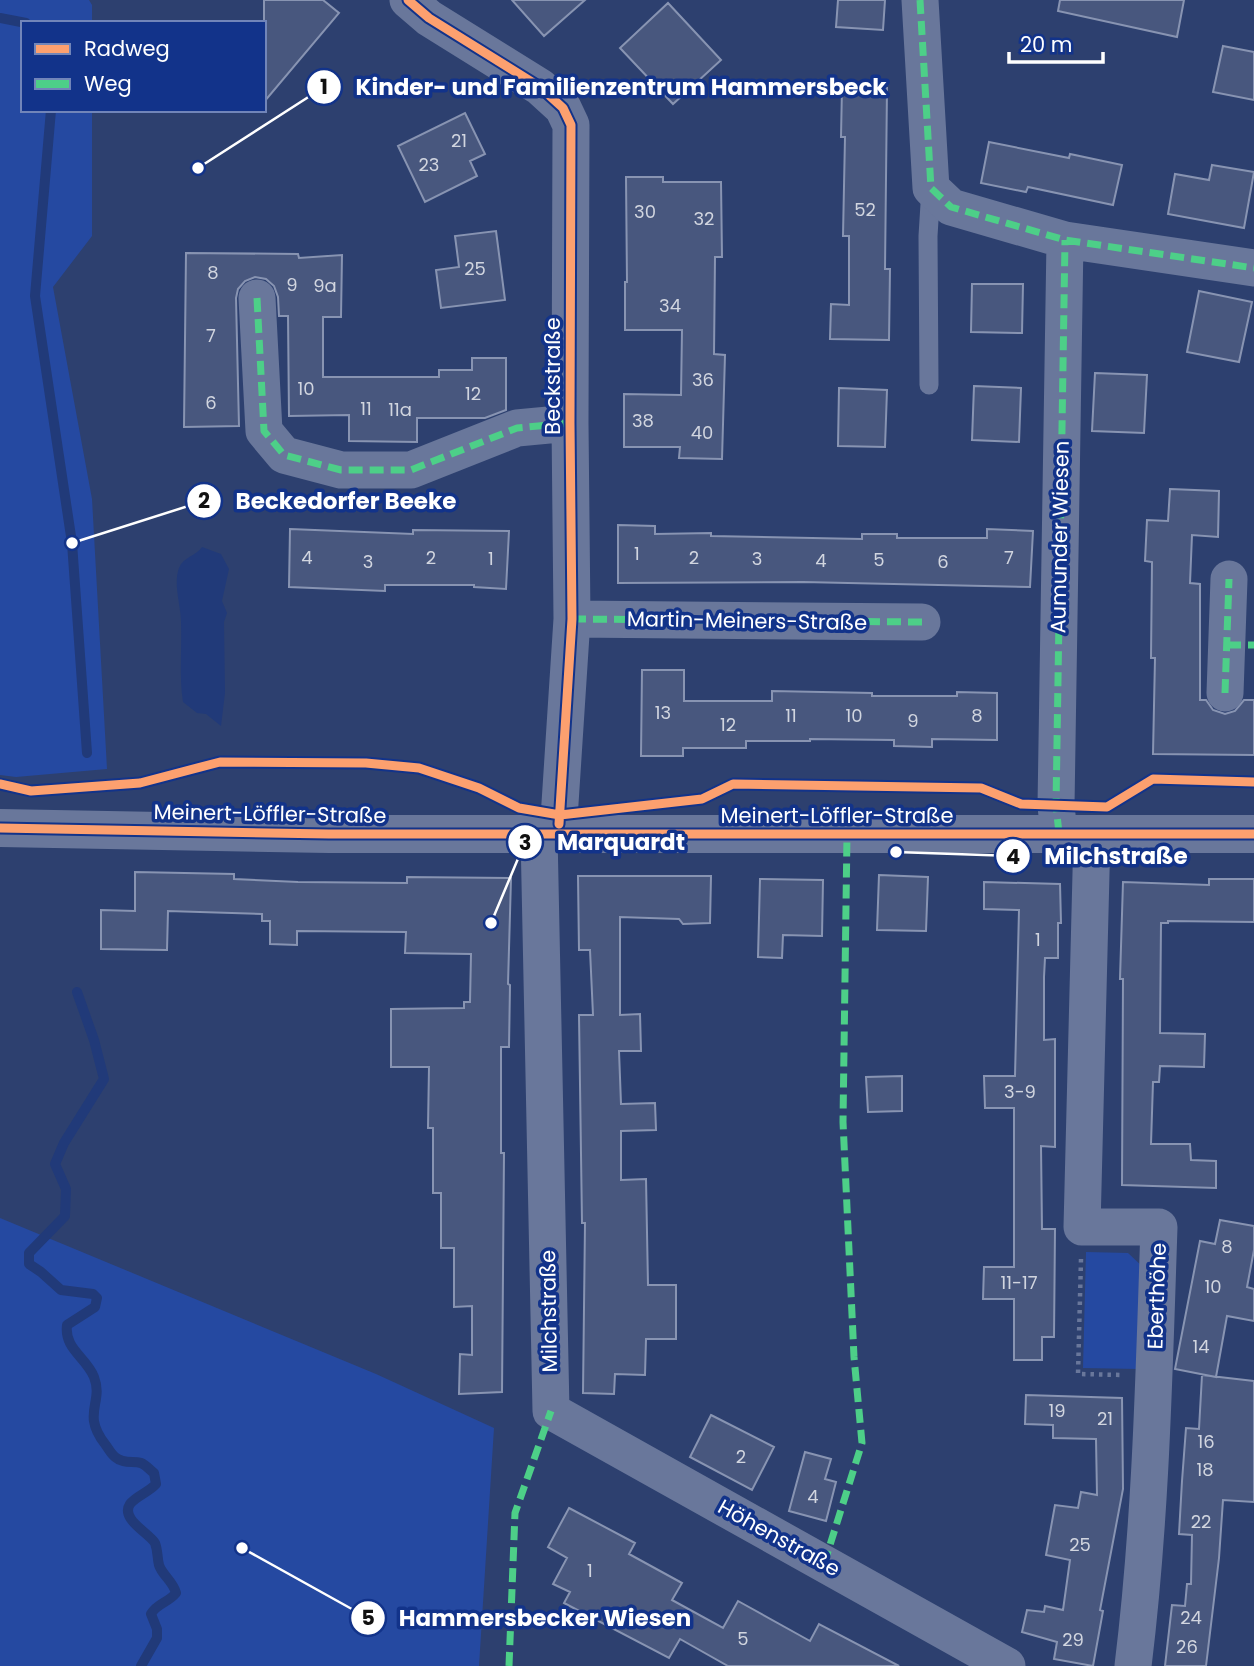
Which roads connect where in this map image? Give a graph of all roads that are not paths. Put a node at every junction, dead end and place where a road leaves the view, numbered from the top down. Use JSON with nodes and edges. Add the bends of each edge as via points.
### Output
{"nodes":[{"id":1,"x":408,"y":0,"type":"edge"},
{"id":2,"x":920,"y":0,"type":"edge"},
{"id":3,"x":931,"y":188,"type":"junction"},
{"id":4,"x":1065,"y":240,"type":"junction"},
{"id":5,"x":1254,"y":268,"type":"edge"},
{"id":6,"x":257,"y":298,"type":"dead end"},
{"id":7,"x":929,"y":385,"type":"dead end"},
{"id":8,"x":570,"y":423,"type":"junction"},
{"id":9,"x":1229,"y":579,"type":"dead end"},
{"id":10,"x":572,"y":619,"type":"junction"},
{"id":11,"x":922,"y":622,"type":"dead end"},
{"id":12,"x":1240,"y":645,"type":"edge"},
{"id":13,"x":1225,"y":693,"type":"dead end"},
{"id":14,"x":0,"y":828,"type":"edge"},
{"id":15,"x":549,"y":834,"type":"junction"},
{"id":16,"x":1076,"y":834,"type":"junction"},
{"id":17,"x":1254,"y":834,"type":"edge"},
{"id":18,"x":551,"y":1410,"type":"joint"},
{"id":19,"x":1007,"y":1666,"type":"edge"},
{"id":20,"x":1133,"y":1666,"type":"edge"}],
"edges":[{"from":1,"to":8,"type":"street","name":"Beckstraße","via":[[540,87],[563,108],[571,125]]},
{"from":2,"to":3,"type":"street"},
{"from":3,"to":4,"type":"street","via":[[951,207]]},
{"from":3,"to":7,"type":"lane"},
{"from":4,"to":5,"type":"street"},
{"from":4,"to":16,"type":"street","name":"Aumunder Wiesen","via":[[1056,806]]},
{"from":6,"to":8,"type":"street","via":[[264,431],[284,456],[341,470],[411,470],[517,428]]},
{"from":8,"to":10,"type":"street","name":"Beckstraße"},
{"from":9,"to":12,"type":"street"},
{"from":10,"to":11,"type":"street","name":"Martin-Meiners-Straße"},
{"from":10,"to":15,"type":"street","name":"Beckstraße"},
{"from":12,"to":13,"type":"street"},
{"from":14,"to":15,"type":"street","name":"Meinert-Löffler-Straße"},
{"from":15,"to":16,"type":"street","name":"Meinert-Löffler-Straße"},
{"from":15,"to":18,"type":"street","name":"Milchstraße"},
{"from":16,"to":17,"type":"street","name":"Meinert-Löffler-Straße"},
{"from":16,"to":20,"type":"street","name":"Eberthöhe","via":[[1082,1227],[1159,1227],[1152,1467]]},
{"from":18,"to":19,"type":"street","name":"Höhenstraße"}]}
